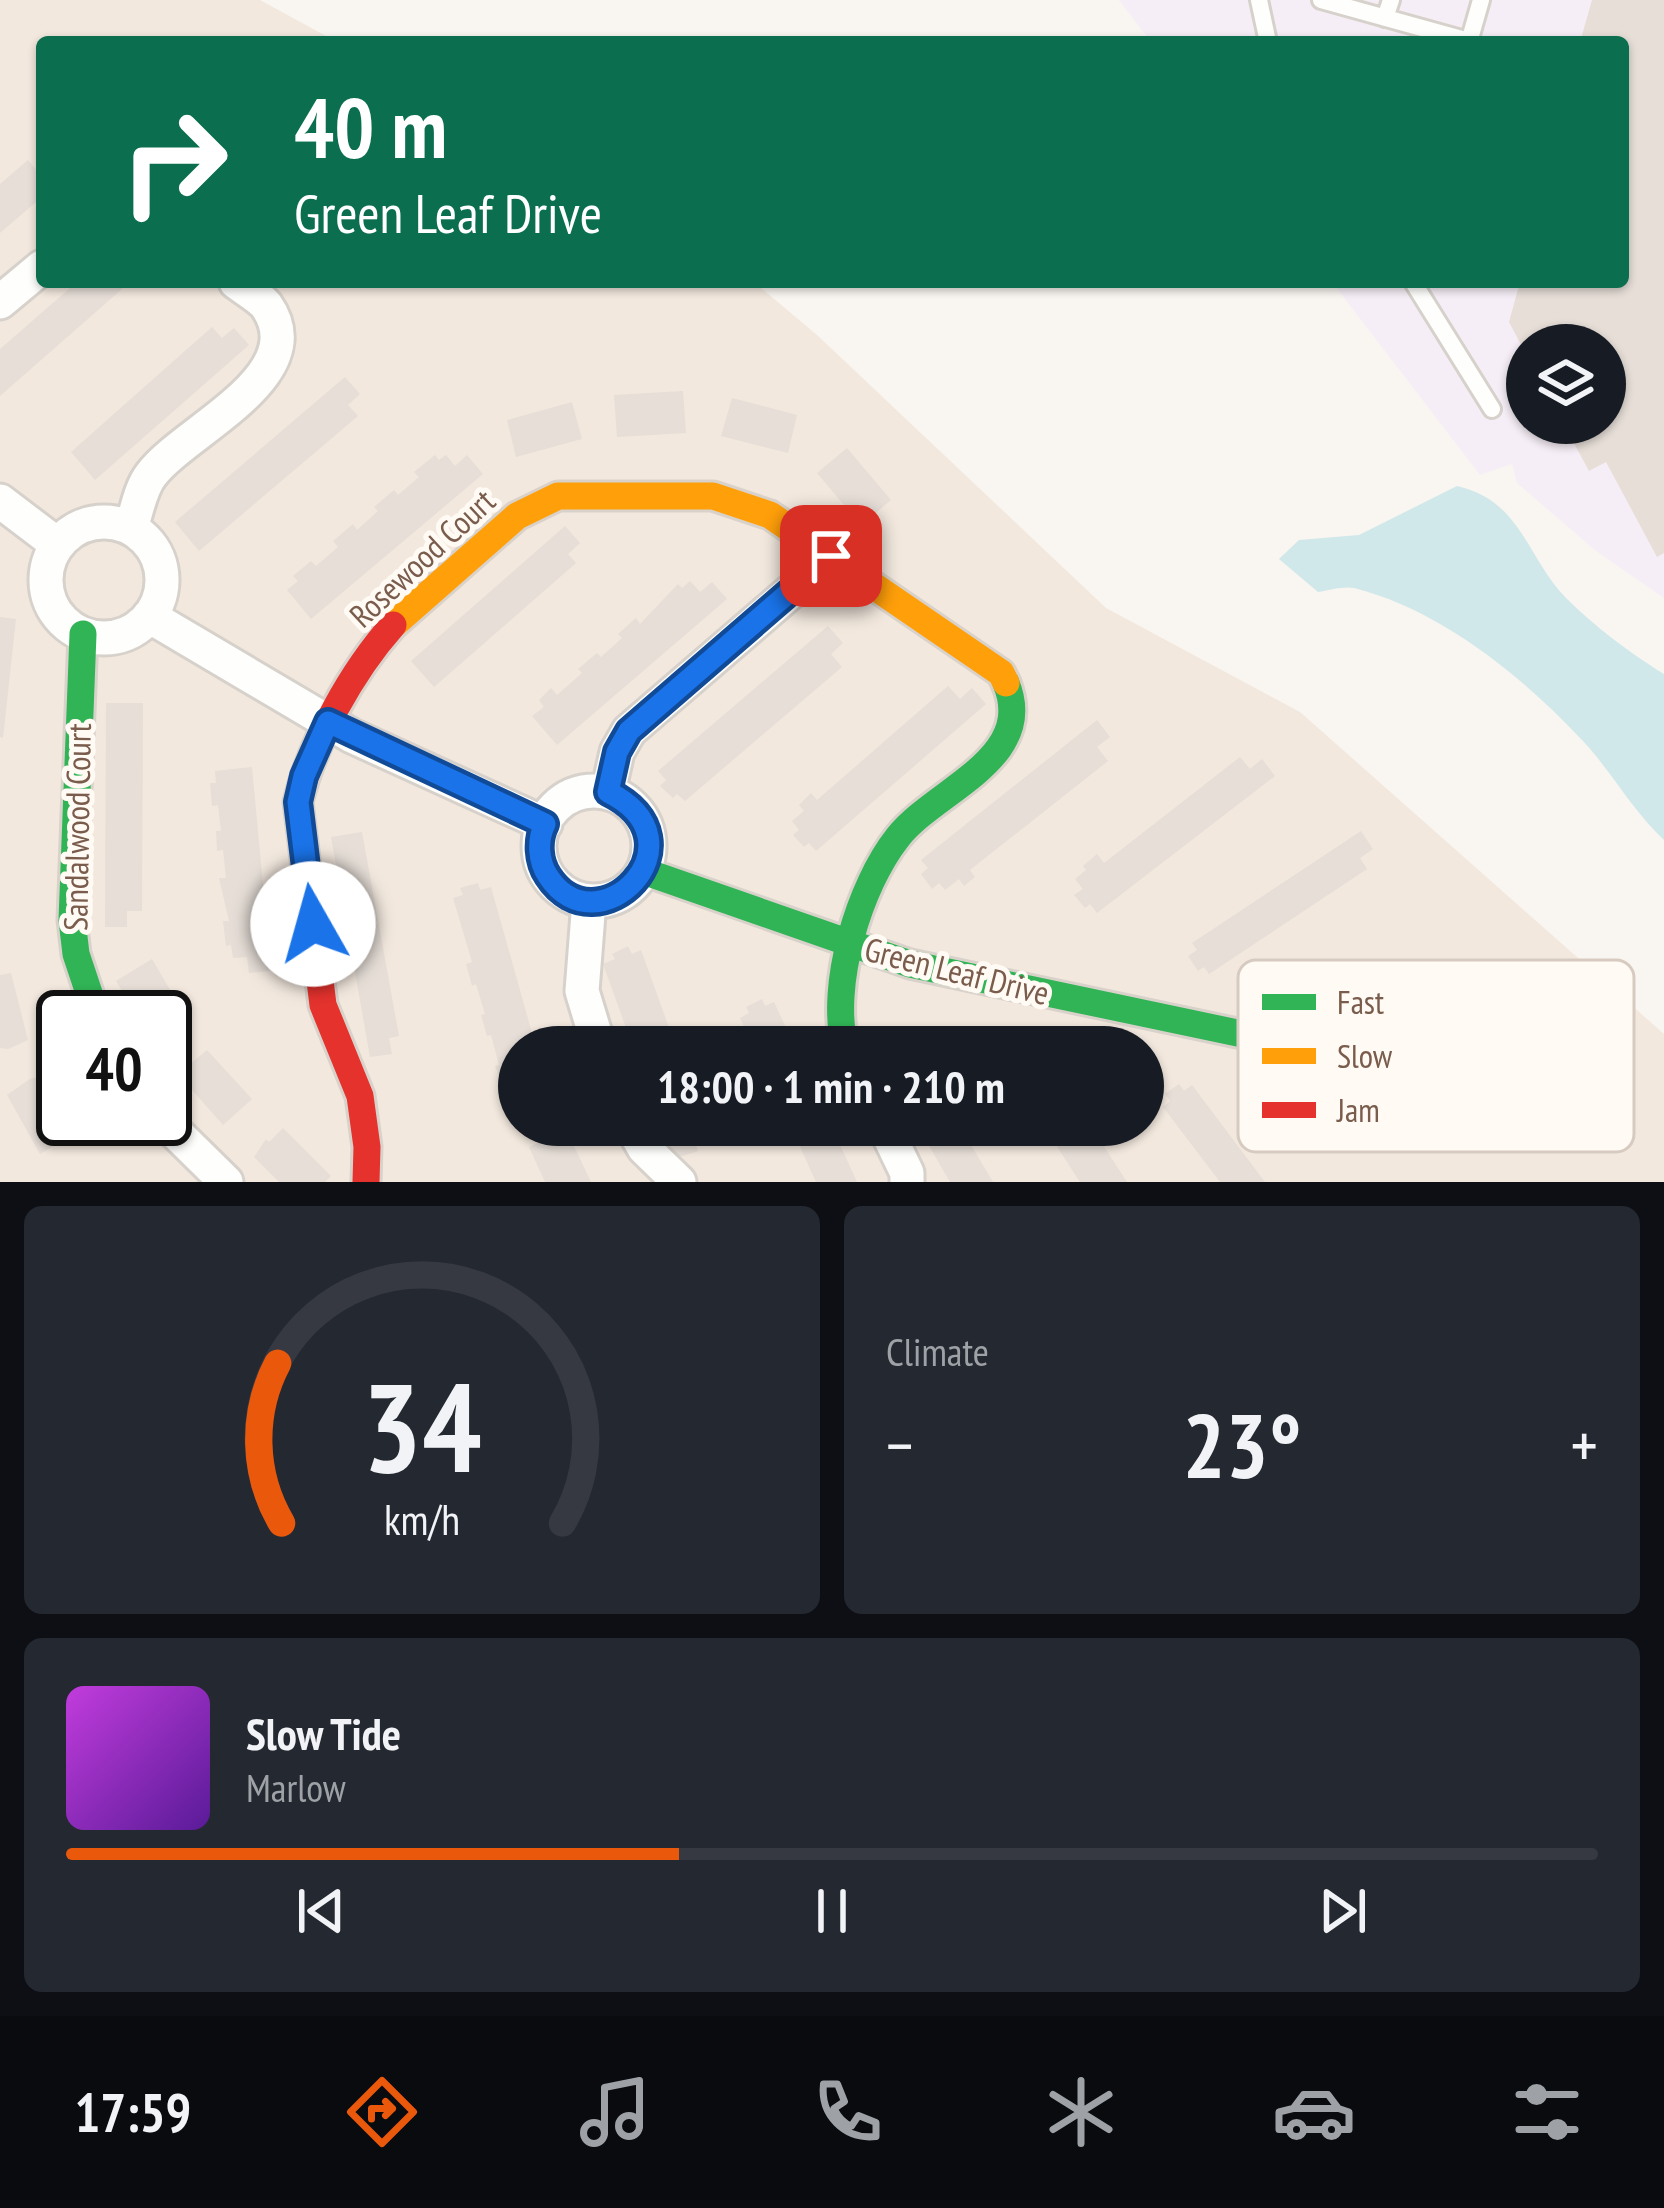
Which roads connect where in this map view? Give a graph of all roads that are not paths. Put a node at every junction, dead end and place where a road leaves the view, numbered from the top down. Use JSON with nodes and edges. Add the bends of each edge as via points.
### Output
{"nodes":[{"id":1,"x":1259,"y":0,"type":"edge"},
{"id":2,"x":1321,"y":0,"type":"edge"},
{"id":3,"x":1481,"y":0,"type":"edge"},
{"id":4,"x":1388,"y":9,"type":"edge"},
{"id":5,"x":1267,"y":36,"type":"edge"},
{"id":6,"x":1454,"y":36,"type":"edge"},
{"id":7,"x":1471,"y":36,"type":"edge"},
{"id":8,"x":36,"y":272,"type":"edge"},
{"id":9,"x":244,"y":288,"type":"edge"},
{"id":10,"x":1417,"y":288,"type":"edge"},
{"id":11,"x":0,"y":302,"type":"edge"},
{"id":12,"x":1492,"y":409,"type":"dead end"},
{"id":13,"x":0,"y":501,"type":"edge"},
{"id":14,"x":131,"y":528,"type":"junction"},
{"id":15,"x":58,"y":545,"type":"junction"},
{"id":16,"x":831,"y":556,"type":"junction"},
{"id":17,"x":149,"y":616,"type":"junction"},
{"id":18,"x":83,"y":634,"type":"junction"},
{"id":19,"x":328,"y":722,"type":"junction"},
{"id":20,"x":608,"y":792,"type":"junction"},
{"id":21,"x":545,"y":824,"type":"junction"},
{"id":22,"x":643,"y":871,"type":"junction"},
{"id":23,"x":589,"y":901,"type":"junction"},
{"id":24,"x":852,"y":945,"type":"junction"},
{"id":25,"x":89,"y":990,"type":"edge"},
{"id":26,"x":593,"y":1026,"type":"edge"},
{"id":27,"x":840,"y":1026,"type":"edge"},
{"id":28,"x":1238,"y":1033,"type":"edge"},
{"id":29,"x":189,"y":1146,"type":"edge"},
{"id":30,"x":643,"y":1146,"type":"edge"},
{"id":31,"x":894,"y":1146,"type":"edge"},
{"id":32,"x":226,"y":1182,"type":"edge"},
{"id":33,"x":366,"y":1182,"type":"edge"},
{"id":34,"x":679,"y":1182,"type":"edge"},
{"id":35,"x":907,"y":1182,"type":"edge"}],
"edges":[{"from":1,"to":5,"type":"lane"},
{"from":2,"to":4,"type":"lane"},
{"from":3,"to":7,"type":"lane"},
{"from":4,"to":6,"type":"lane"},
{"from":8,"to":11,"type":"street"},
{"from":9,"to":14,"type":"street","via":[[266,306],[274,354],[262,379],[152,474]]},
{"from":10,"to":12,"type":"lane"},
{"from":13,"to":15,"type":"street"},
{"from":14,"to":15,"type":"street","via":[[87,524]]},
{"from":14,"to":17,"type":"street","via":[[160,562],[162,585]]},
{"from":15,"to":18,"type":"street","via":[[46,574],[48,597]]},
{"from":16,"to":19,"type":"street","name":"Rosewood Court","via":[[770,514],[713,496],[558,496],[517,516],[389,629]]},
{"from":16,"to":20,"type":"street","via":[[629,731]]},
{"from":16,"to":24,"type":"street","name":"Rosewood Court","via":[[1001,673],[1014,694],[1004,745],[882,858]]},
{"from":17,"to":18,"type":"street","via":[[122,636]]},
{"from":17,"to":19,"type":"street"},
{"from":18,"to":25,"type":"street","name":"Sandalwood Court","via":[[73,920]]},
{"from":19,"to":21,"type":"street"},
{"from":19,"to":33,"type":"street","via":[[298,802],[323,1005],[358,1088]]},
{"from":20,"to":21,"type":"street","via":[[566,798]]},
{"from":20,"to":22,"type":"street","via":[[642,818],[649,838]]},
{"from":21,"to":23,"type":"street","via":[[539,854],[547,874],[561,891]]},
{"from":22,"to":23,"type":"street","via":[[622,895]]},
{"from":22,"to":24,"type":"street","name":"Green Leaf Drive"},
{"from":23,"to":26,"type":"street","via":[[582,991]]},
{"from":24,"to":27,"type":"street"},
{"from":24,"to":28,"type":"street","name":"Green Leaf Drive","via":[[958,976]]},
{"from":29,"to":32,"type":"street"},
{"from":30,"to":34,"type":"street"},
{"from":31,"to":35,"type":"street"}]}
